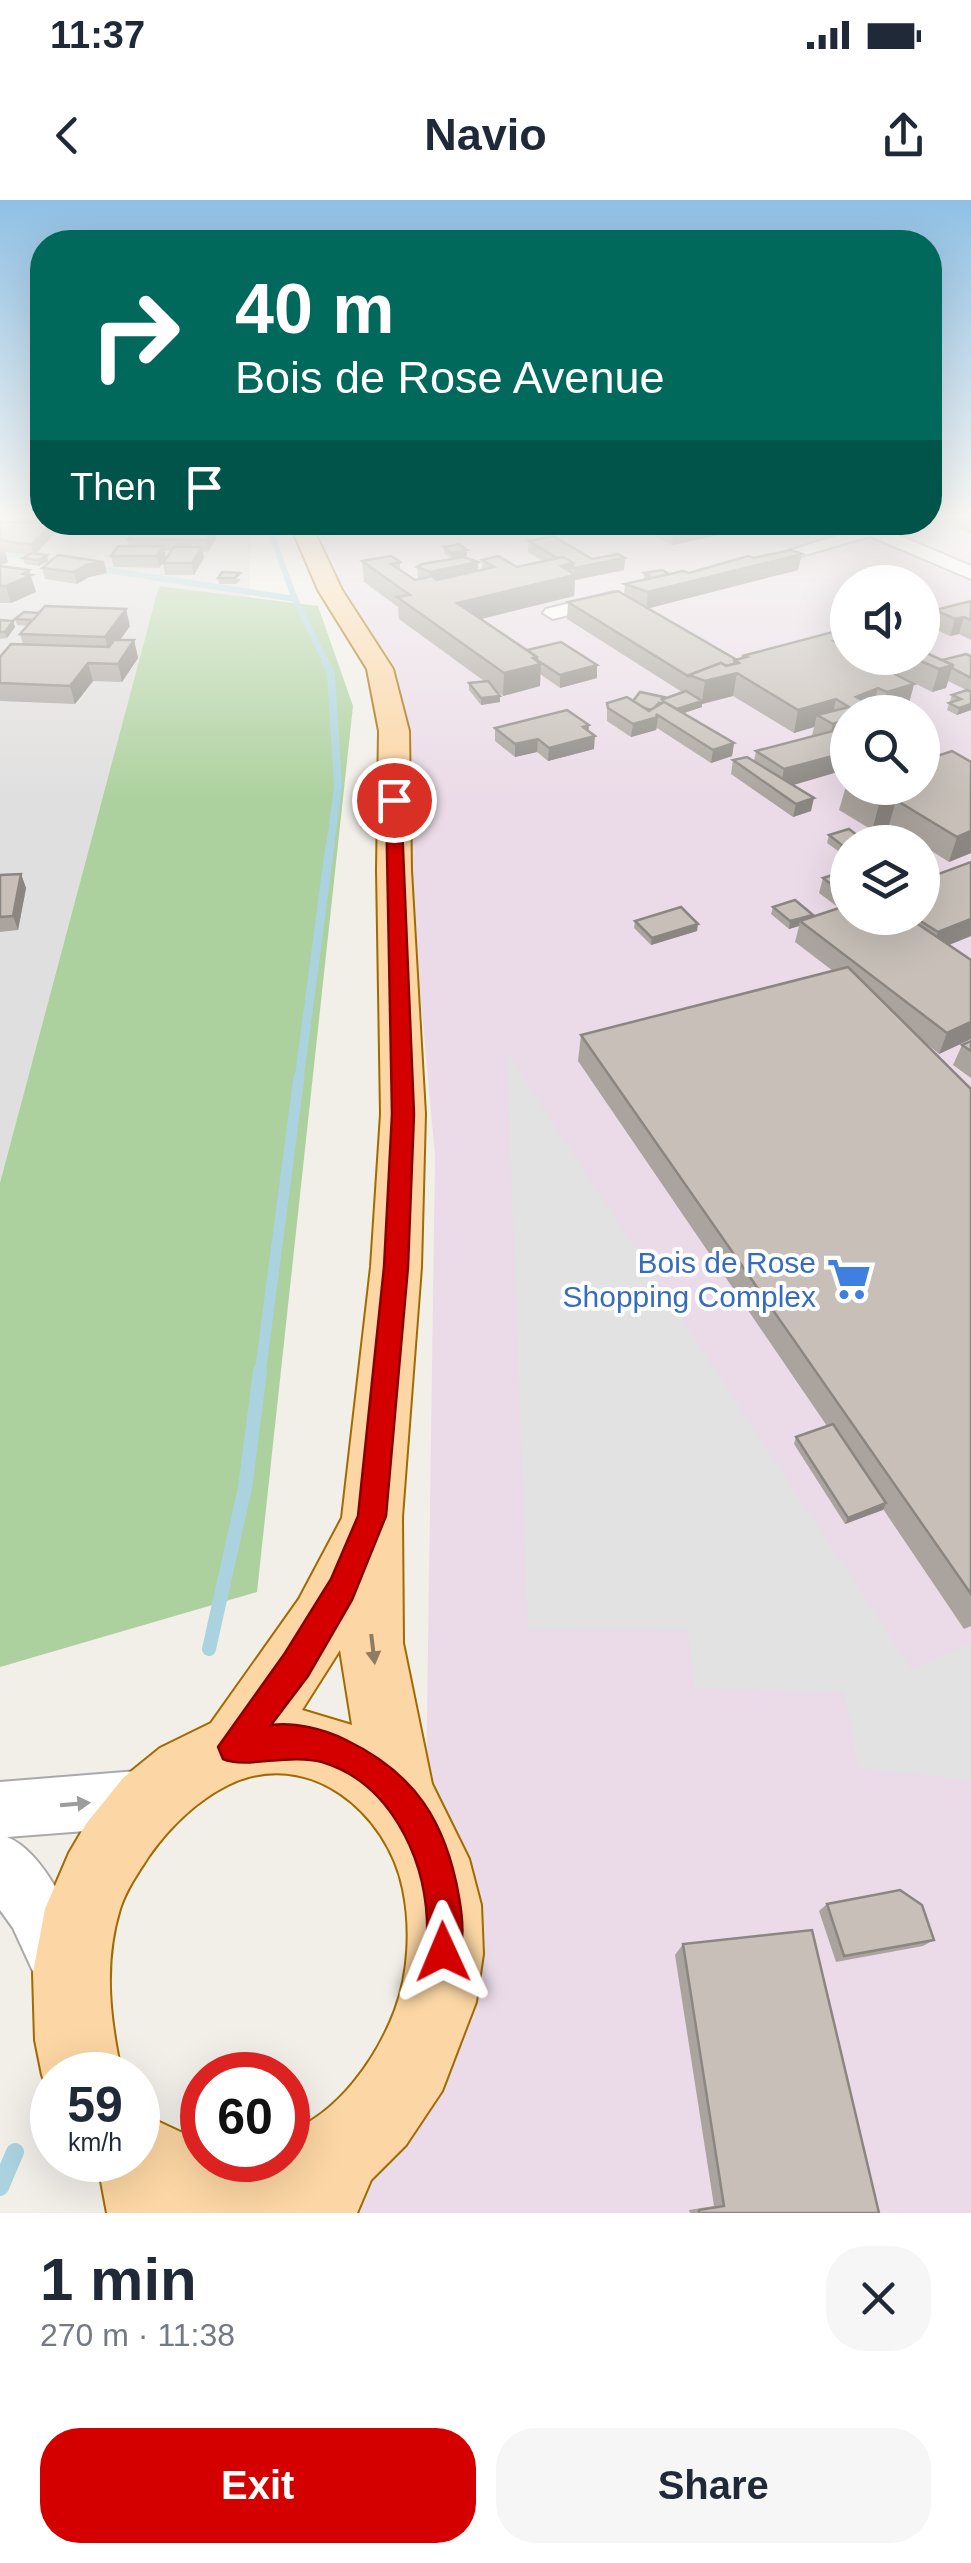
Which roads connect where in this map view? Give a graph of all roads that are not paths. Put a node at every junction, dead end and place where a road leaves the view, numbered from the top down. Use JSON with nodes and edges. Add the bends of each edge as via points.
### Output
{"nodes":[{"id":1,"x":343,"y":610,"type":"edge"},
{"id":2,"x":566,"y":610,"type":"edge"},
{"id":3,"x":553,"y":613,"type":"edge"},
{"id":4,"x":372,"y":1516,"type":"junction"},
{"id":5,"x":234,"y":1747,"type":"junction"},
{"id":6,"x":400,"y":1796,"type":"junction"},
{"id":7,"x":150,"y":1798,"type":"junction"},
{"id":8,"x":0,"y":1810,"type":"edge"},
{"id":9,"x":0,"y":1863,"type":"edge"},
{"id":10,"x":68,"y":1982,"type":"junction"},
{"id":11,"x":76,"y":2052,"type":"edge"},
{"id":12,"x":160,"y":2165,"type":"edge"},
{"id":13,"x":144,"y":2182,"type":"edge"},
{"id":14,"x":327,"y":2182,"type":"edge"},
{"id":15,"x":150,"y":2213,"type":"edge"}],
"edges":[{"from":1,"to":4,"type":"main road","via":[[380,669],[394,731],[403,1114]]},
{"from":2,"to":3,"type":"street"},
{"from":4,"to":5,"type":"main road","via":[[342,1590]]},
{"from":4,"to":6,"type":"main road","one_way":true,"via":[[370,1643]]},
{"from":5,"to":6,"type":"main road","via":[[280,1740],[325,1746],[365,1766]]},
{"from":5,"to":7,"type":"main road","via":[[190,1766]]},
{"from":6,"to":14,"type":"main road","via":[[436,1862],[446,1921],[441,1984],[422,2048]]},
{"from":8,"to":7,"type":"street","one_way":true},
{"from":7,"to":10,"type":"main road","via":[[109,1848],[80,1912]]},
{"from":9,"to":10,"type":"street","via":[[34,1907]]},
{"from":10,"to":11,"type":"main road"},
{"from":12,"to":14,"type":"main road","via":[[199,2184]]},
{"from":13,"to":15,"type":"main road"}]}
